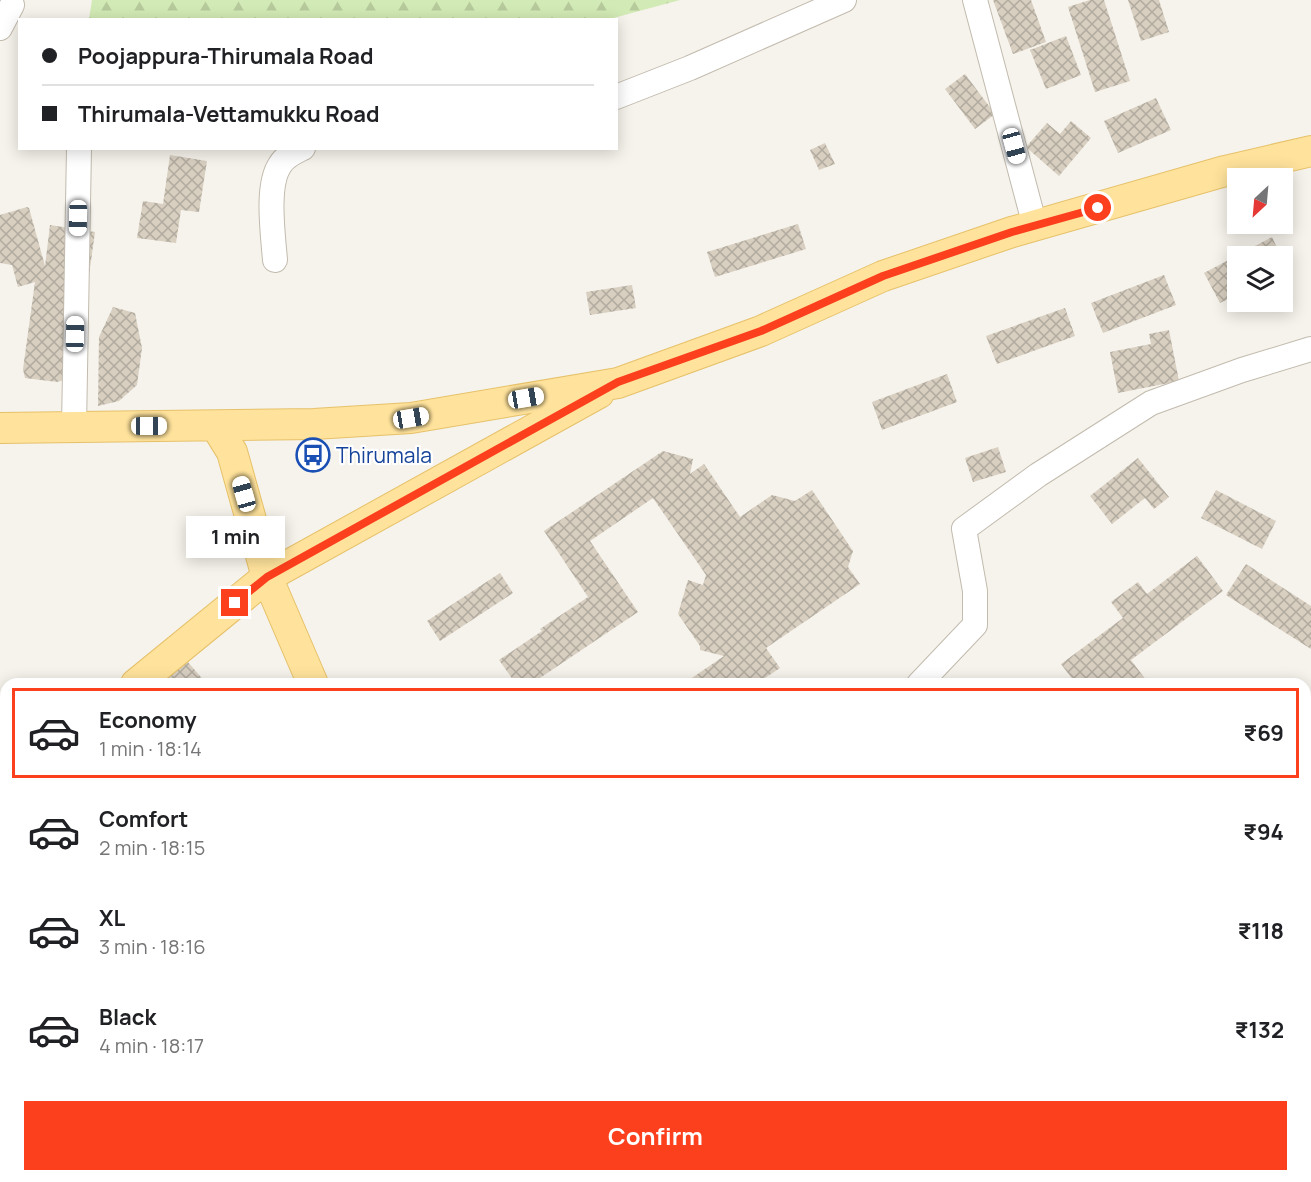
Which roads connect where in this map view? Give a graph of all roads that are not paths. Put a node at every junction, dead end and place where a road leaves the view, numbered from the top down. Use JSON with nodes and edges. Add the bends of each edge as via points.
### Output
{"nodes":[{"id":1,"x":844,"y":0,"type":"edge"},
{"id":2,"x":975,"y":0,"type":"edge"},
{"id":3,"x":12,"y":4,"type":"dead end"},
{"id":4,"x":0,"y":28,"type":"edge"},
{"id":5,"x":618,"y":96,"type":"edge"},
{"id":6,"x":80,"y":150,"type":"edge"},
{"id":7,"x":299,"y":150,"type":"edge"},
{"id":8,"x":1310,"y":156,"type":"edge"},
{"id":9,"x":1035,"y":226,"type":"junction"},
{"id":10,"x":275,"y":260,"type":"dead end"},
{"id":11,"x":1311,"y":349,"type":"edge"},
{"id":12,"x":618,"y":382,"type":"junction"},
{"id":13,"x":216,"y":426,"type":"junction"},
{"id":14,"x":74,"y":427,"type":"junction"},
{"id":15,"x":0,"y":428,"type":"edge"},
{"id":16,"x":267,"y":577,"type":"junction"},
{"id":17,"x":143,"y":678,"type":"edge"},
{"id":18,"x":310,"y":678,"type":"edge"},
{"id":19,"x":925,"y":678,"type":"edge"}],
"edges":[{"from":1,"to":5,"type":"street"},
{"from":2,"to":9,"type":"street"},
{"from":3,"to":4,"type":"street"},
{"from":6,"to":14,"type":"street"},
{"from":7,"to":10,"type":"street","via":[[285,158],[276,173],[271,204]]},
{"from":8,"to":9,"type":"main road","via":[[1225,171]]},
{"from":9,"to":12,"type":"main road","via":[[883,276],[761,331]]},
{"from":11,"to":19,"type":"street","via":[[1151,403],[1038,475],[964,529],[975,591],[975,625]]},
{"from":12,"to":13,"type":"main road","via":[[411,418]]},
{"from":12,"to":16,"type":"main road"},
{"from":13,"to":14,"type":"main road"},
{"from":13,"to":16,"type":"main road","via":[[232,452]]},
{"from":14,"to":15,"type":"main road"},
{"from":16,"to":17,"type":"main road"},
{"from":16,"to":18,"type":"main road"}]}
